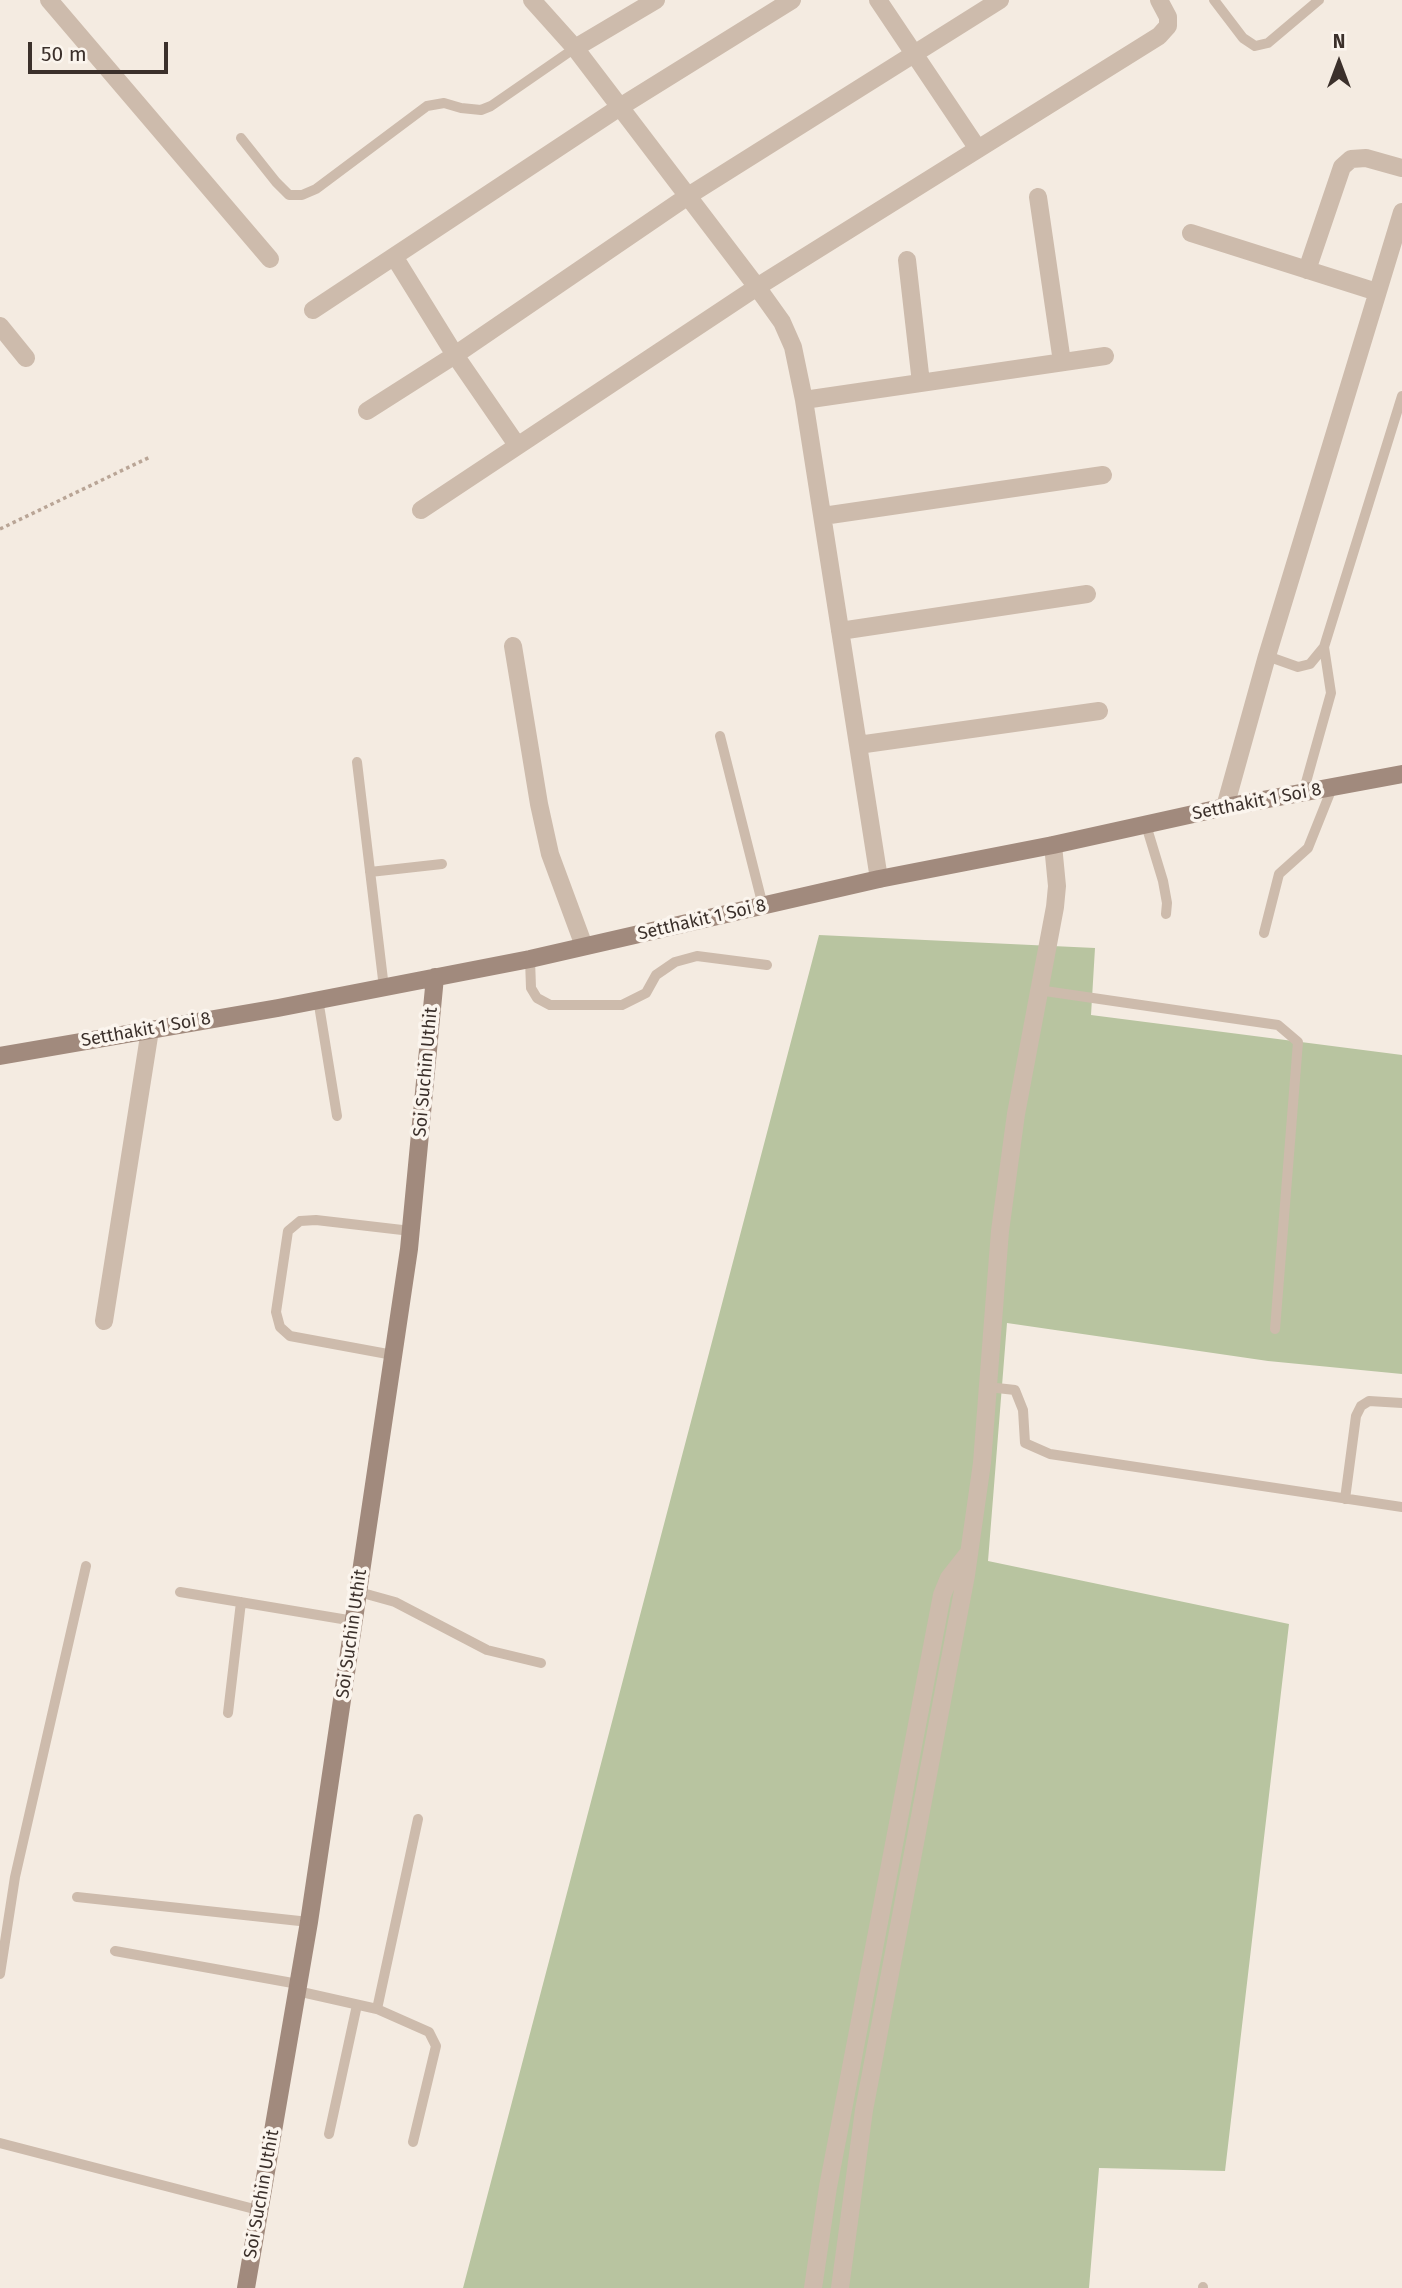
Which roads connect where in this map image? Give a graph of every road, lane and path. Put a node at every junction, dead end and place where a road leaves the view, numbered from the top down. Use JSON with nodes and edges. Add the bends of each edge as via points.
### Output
{"nodes":[{"id":1,"x":49,"y":0,"type":"edge"},
{"id":2,"x":532,"y":0,"type":"edge"},
{"id":3,"x":656,"y":0,"type":"edge"},
{"id":4,"x":792,"y":0,"type":"edge"},
{"id":5,"x":878,"y":0,"type":"edge"},
{"id":6,"x":1000,"y":0,"type":"edge"},
{"id":7,"x":1159,"y":0,"type":"edge"},
{"id":8,"x":1214,"y":0,"type":"edge"},
{"id":9,"x":1319,"y":0,"type":"edge"},
{"id":10,"x":575,"y":48,"type":"junction"},
{"id":11,"x":914,"y":54,"type":"junction"},
{"id":12,"x":620,"y":107,"type":"junction"},
{"id":13,"x":241,"y":138,"type":"dead end"},
{"id":14,"x":978,"y":149,"type":"junction"},
{"id":15,"x":1402,"y":168,"type":"edge"},
{"id":16,"x":688,"y":196,"type":"junction"},
{"id":17,"x":1038,"y":197,"type":"dead end"},
{"id":18,"x":1402,"y":212,"type":"edge"},
{"id":19,"x":1191,"y":233,"type":"dead end"},
{"id":20,"x":395,"y":258,"type":"junction"},
{"id":21,"x":270,"y":259,"type":"dead end"},
{"id":22,"x":906,"y":260,"type":"dead end"},
{"id":23,"x":1307,"y":270,"type":"junction"},
{"id":24,"x":757,"y":287,"type":"junction"},
{"id":25,"x":1377,"y":292,"type":"junction"},
{"id":26,"x":313,"y":310,"type":"dead end"},
{"id":27,"x":0,"y":326,"type":"edge"},
{"id":28,"x":455,"y":355,"type":"junction"},
{"id":29,"x":1105,"y":356,"type":"dead end"},
{"id":30,"x":26,"y":358,"type":"dead end"},
{"id":31,"x":1062,"y":362,"type":"junction"},
{"id":32,"x":921,"y":383,"type":"junction"},
{"id":33,"x":1402,"y":396,"type":"edge"},
{"id":34,"x":804,"y":400,"type":"junction"},
{"id":35,"x":367,"y":411,"type":"dead end"},
{"id":36,"x":517,"y":445,"type":"junction"},
{"id":37,"x":150,"y":457,"type":"dead end"},
{"id":38,"x":1103,"y":475,"type":"dead end"},
{"id":39,"x":421,"y":510,"type":"dead end"},
{"id":40,"x":822,"y":516,"type":"junction"},
{"id":41,"x":0,"y":529,"type":"edge"},
{"id":42,"x":1087,"y":594,"type":"dead end"},
{"id":43,"x":840,"y":631,"type":"junction"},
{"id":44,"x":513,"y":646,"type":"dead end"},
{"id":45,"x":1324,"y":648,"type":"junction"},
{"id":46,"x":1267,"y":656,"type":"junction"},
{"id":47,"x":1099,"y":711,"type":"dead end"},
{"id":48,"x":720,"y":736,"type":"dead end"},
{"id":49,"x":858,"y":745,"type":"junction"},
{"id":50,"x":357,"y":762,"type":"dead end"},
{"id":51,"x":1402,"y":774,"type":"edge"},
{"id":52,"x":1332,"y":788,"type":"junction"},
{"id":53,"x":1303,"y":793,"type":"junction"},
{"id":54,"x":1225,"y":807,"type":"junction"},
{"id":55,"x":1146,"y":825,"type":"junction"},
{"id":56,"x":1053,"y":845,"type":"junction"},
{"id":57,"x":442,"y":864,"type":"dead end"},
{"id":58,"x":370,"y":872,"type":"junction"},
{"id":59,"x":879,"y":879,"type":"junction"},
{"id":60,"x":763,"y":906,"type":"junction"},
{"id":61,"x":1166,"y":914,"type":"dead end"},
{"id":62,"x":1264,"y":933,"type":"dead end"},
{"id":63,"x":584,"y":946,"type":"junction"},
{"id":64,"x":530,"y":959,"type":"junction"},
{"id":65,"x":767,"y":965,"type":"dead end"},
{"id":66,"x":435,"y":978,"type":"junction"},
{"id":67,"x":384,"y":988,"type":"junction"},
{"id":68,"x":1038,"y":990,"type":"junction"},
{"id":69,"x":318,"y":999,"type":"junction"},
{"id":70,"x":150,"y":1030,"type":"junction"},
{"id":71,"x":0,"y":1056,"type":"edge"},
{"id":72,"x":337,"y":1116,"type":"dead end"},
{"id":73,"x":411,"y":1231,"type":"junction"},
{"id":74,"x":104,"y":1321,"type":"dead end"},
{"id":75,"x":1275,"y":1329,"type":"dead end"},
{"id":76,"x":393,"y":1355,"type":"junction"},
{"id":77,"x":988,"y":1387,"type":"junction"},
{"id":78,"x":1402,"y":1403,"type":"edge"},
{"id":79,"x":1345,"y":1499,"type":"junction"},
{"id":80,"x":1402,"y":1507,"type":"edge"},
{"id":81,"x":969,"y":1553,"type":"junction"},
{"id":82,"x":86,"y":1566,"type":"dead end"},
{"id":83,"x":180,"y":1592,"type":"dead end"},
{"id":84,"x":359,"y":1592,"type":"junction"},
{"id":85,"x":241,"y":1602,"type":"junction"},
{"id":86,"x":354,"y":1621,"type":"junction"},
{"id":87,"x":541,"y":1663,"type":"dead end"},
{"id":88,"x":228,"y":1713,"type":"dead end"},
{"id":89,"x":418,"y":1819,"type":"dead end"},
{"id":90,"x":76,"y":1897,"type":"dead end"},
{"id":91,"x":309,"y":1922,"type":"junction"},
{"id":92,"x":115,"y":1951,"type":"dead end"},
{"id":93,"x":0,"y":1974,"type":"edge"},
{"id":94,"x":298,"y":1988,"type":"junction"},
{"id":95,"x":357,"y":2005,"type":"junction"},
{"id":96,"x":377,"y":2009,"type":"junction"},
{"id":97,"x":329,"y":2134,"type":"dead end"},
{"id":98,"x":413,"y":2142,"type":"dead end"},
{"id":99,"x":0,"y":2143,"type":"edge"},
{"id":100,"x":258,"y":2210,"type":"junction"},
{"id":101,"x":246,"y":2288,"type":"edge"},
{"id":102,"x":813,"y":2288,"type":"edge"},
{"id":103,"x":840,"y":2288,"type":"edge"}],
"edges":[{"from":1,"to":21,"type":"street"},
{"from":2,"to":10,"type":"street"},
{"from":3,"to":10,"type":"street"},
{"from":4,"to":12,"type":"street"},
{"from":5,"to":11,"type":"street"},
{"from":6,"to":11,"type":"street"},
{"from":7,"to":14,"type":"street","via":[[1168,17],[1168,26],[1159,36]]},
{"from":8,"to":9,"type":"lane","via":[[1255,46],[1268,43]]},
{"from":10,"to":12,"type":"street"},
{"from":10,"to":13,"type":"lane","via":[[491,107],[481,110],[443,103],[427,107],[302,195],[289,195]]},
{"from":11,"to":14,"type":"street"},
{"from":11,"to":16,"type":"street"},
{"from":12,"to":16,"type":"street"},
{"from":12,"to":20,"type":"street"},
{"from":14,"to":24,"type":"street"},
{"from":15,"to":23,"type":"street","via":[[1366,158],[1351,159],[1342,167]]},
{"from":16,"to":24,"type":"street"},
{"from":16,"to":28,"type":"street"},
{"from":17,"to":31,"type":"street"},
{"from":18,"to":25,"type":"street"},
{"from":19,"to":23,"type":"street"},
{"from":20,"to":26,"type":"street"},
{"from":20,"to":28,"type":"street"},
{"from":22,"to":32,"type":"street"},
{"from":23,"to":25,"type":"street"},
{"from":24,"to":34,"type":"street","via":[[793,347]]},
{"from":24,"to":36,"type":"street"},
{"from":25,"to":46,"type":"street"},
{"from":27,"to":30,"type":"street"},
{"from":28,"to":35,"type":"street"},
{"from":28,"to":36,"type":"street"},
{"from":29,"to":31,"type":"street"},
{"from":31,"to":32,"type":"street"},
{"from":32,"to":34,"type":"street"},
{"from":33,"to":45,"type":"lane"},
{"from":34,"to":40,"type":"street"},
{"from":36,"to":39,"type":"street"},
{"from":37,"to":41,"type":"path"},
{"from":38,"to":40,"type":"street"},
{"from":40,"to":43,"type":"street"},
{"from":42,"to":43,"type":"street"},
{"from":43,"to":49,"type":"street"},
{"from":44,"to":63,"type":"street","via":[[550,854]]},
{"from":45,"to":46,"type":"lane","via":[[1310,664],[1298,667]]},
{"from":45,"to":53,"type":"lane","via":[[1331,693]]},
{"from":46,"to":54,"type":"street"},
{"from":47,"to":49,"type":"street"},
{"from":48,"to":60,"type":"lane"},
{"from":49,"to":59,"type":"street"},
{"from":50,"to":58,"type":"lane"},
{"from":51,"to":52,"type":"street","name":"Setthakit 1 Soi 8"},
{"from":52,"to":53,"type":"street","name":"Setthakit 1 Soi 8"},
{"from":52,"to":62,"type":"lane","via":[[1308,848],[1279,874]]},
{"from":53,"to":54,"type":"street","name":"Setthakit 1 Soi 8"},
{"from":54,"to":55,"type":"street","name":"Setthakit 1 Soi 8"},
{"from":55,"to":56,"type":"street","name":"Setthakit 1 Soi 8"},
{"from":55,"to":61,"type":"lane","via":[[1163,881]]},
{"from":56,"to":59,"type":"street","name":"Setthakit 1 Soi 8"},
{"from":56,"to":68,"type":"street","via":[[1055,907]]},
{"from":57,"to":58,"type":"lane"},
{"from":58,"to":67,"type":"lane"},
{"from":59,"to":60,"type":"street","name":"Setthakit 1 Soi 8"},
{"from":60,"to":63,"type":"street","name":"Setthakit 1 Soi 8"},
{"from":63,"to":64,"type":"street","name":"Setthakit 1 Soi 8"},
{"from":64,"to":65,"type":"lane","via":[[531,988],[537,998],[550,1004],[622,1004],[646,993],[656,975],[675,962],[697,956]]},
{"from":64,"to":66,"type":"street","name":"Setthakit 1 Soi 8"},
{"from":66,"to":67,"type":"street","name":"Setthakit 1 Soi 8"},
{"from":66,"to":73,"type":"street","name":"Soi Suchin Uthit"},
{"from":67,"to":69,"type":"street","name":"Setthakit 1 Soi 8"},
{"from":68,"to":75,"type":"lane","via":[[1278,1025],[1298,1042]]},
{"from":68,"to":77,"type":"street","via":[[1000,1231]]},
{"from":69,"to":70,"type":"street","name":"Setthakit 1 Soi 8"},
{"from":69,"to":72,"type":"lane"},
{"from":70,"to":71,"type":"street","name":"Setthakit 1 Soi 8"},
{"from":70,"to":74,"type":"street"},
{"from":73,"to":76,"type":"street","name":"Soi Suchin Uthit"},
{"from":73,"to":76,"type":"lane","via":[[300,1221],[288,1231],[276,1312],[280,1327],[290,1336]]},
{"from":76,"to":84,"type":"street","name":"Soi Suchin Uthit"},
{"from":77,"to":79,"type":"lane","via":[[1015,1390],[1023,1410],[1026,1443],[1049,1454]]},
{"from":77,"to":81,"type":"street"},
{"from":78,"to":79,"type":"lane","via":[[1369,1401],[1361,1406]]},
{"from":79,"to":80,"type":"lane"},
{"from":81,"to":102,"type":"street","via":[[942,1595],[828,2187]]},
{"from":81,"to":103,"type":"street","via":[[864,2110]]},
{"from":82,"to":93,"type":"lane","via":[[15,1877]]},
{"from":83,"to":85,"type":"lane"},
{"from":84,"to":86,"type":"street","name":"Soi Suchin Uthit"},
{"from":84,"to":87,"type":"lane","via":[[395,1602],[488,1650]]},
{"from":85,"to":86,"type":"lane"},
{"from":85,"to":88,"type":"lane"},
{"from":86,"to":91,"type":"street","name":"Soi Suchin Uthit"},
{"from":89,"to":96,"type":"lane"},
{"from":90,"to":91,"type":"lane"},
{"from":91,"to":94,"type":"street","name":"Soi Suchin Uthit"},
{"from":92,"to":94,"type":"lane"},
{"from":94,"to":95,"type":"lane"},
{"from":94,"to":100,"type":"street","name":"Soi Suchin Uthit"},
{"from":95,"to":96,"type":"lane"},
{"from":95,"to":97,"type":"lane"},
{"from":96,"to":98,"type":"lane","via":[[429,2032],[436,2046]]},
{"from":99,"to":100,"type":"lane"},
{"from":100,"to":101,"type":"street","name":"Soi Suchin Uthit"}]}
